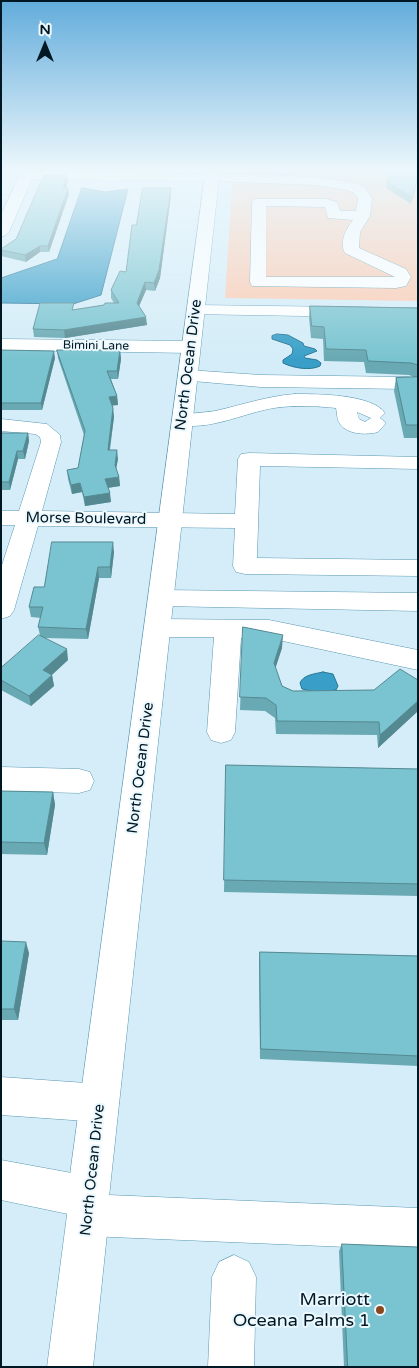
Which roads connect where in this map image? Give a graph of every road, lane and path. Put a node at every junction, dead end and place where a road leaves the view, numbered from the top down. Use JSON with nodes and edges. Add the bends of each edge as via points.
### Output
{"nodes":[{"id":1,"x":205,"y":232,"type":"edge"},
{"id":2,"x":259,"y":232,"type":"edge"},
{"id":3,"x":352,"y":232,"type":"edge"},
{"id":4,"x":196,"y":307,"type":"junction"},
{"id":5,"x":418,"y":313,"type":"edge"},
{"id":6,"x":1,"y":344,"type":"edge"},
{"id":7,"x":191,"y":347,"type":"junction"},
{"id":8,"x":188,"y":376,"type":"junction"},
{"id":9,"x":408,"y":383,"type":"edge"},
{"id":10,"x":375,"y":418,"type":"dead end"},
{"id":11,"x":188,"y":420,"type":"junction"},
{"id":12,"x":1,"y":425,"type":"edge"},
{"id":13,"x":418,"y":463,"type":"edge"},
{"id":14,"x":1,"y":518,"type":"edge"},
{"id":15,"x":17,"y":529,"type":"edge"},
{"id":16,"x":169,"y":530,"type":"junction"},
{"id":17,"x":247,"y":531,"type":"junction"},
{"id":18,"x":418,"y":568,"type":"edge"},
{"id":19,"x":418,"y":602,"type":"edge"},
{"id":20,"x":1,"y":610,"type":"edge"},
{"id":21,"x":160,"y":613,"type":"junction"},
{"id":22,"x":228,"y":629,"type":"junction"},
{"id":23,"x":418,"y":660,"type":"edge"},
{"id":24,"x":221,"y":732,"type":"dead end"},
{"id":25,"x":1,"y":779,"type":"edge"},
{"id":26,"x":79,"y":781,"type":"dead end"},
{"id":27,"x":1,"y":1096,"type":"edge"},
{"id":28,"x":100,"y":1103,"type":"junction"},
{"id":29,"x":1,"y":1180,"type":"edge"},
{"id":30,"x":88,"y":1206,"type":"junction"},
{"id":31,"x":418,"y":1229,"type":"edge"},
{"id":32,"x":234,"y":1277,"type":"dead end"},
{"id":33,"x":70,"y":1367,"type":"edge"},
{"id":34,"x":231,"y":1367,"type":"edge"}],
"edges":[{"from":1,"to":4,"type":"main road","name":"North Ocean Drive"},
{"from":2,"to":3,"type":"main road","via":[[258,282],[400,282],[403,277],[400,272],[352,250]]},
{"from":4,"to":5,"type":"main road"},
{"from":4,"to":7,"type":"main road","name":"North Ocean Drive"},
{"from":6,"to":7,"type":"main road","name":"Bimini Lane"},
{"from":7,"to":8,"type":"main road","name":"North Ocean Drive"},
{"from":8,"to":9,"type":"main road"},
{"from":8,"to":11,"type":"main road","name":"North Ocean Drive"},
{"from":10,"to":11,"type":"main road","via":[[371,428],[361,428],[349,422],[345,403],[273,402],[260,407],[253,420],[200,424]]},
{"from":11,"to":16,"type":"main road","name":"North Ocean Drive"},
{"from":12,"to":15,"type":"main road","via":[[40,428],[50,436]]},
{"from":13,"to":17,"type":"main road","via":[[249,459]]},
{"from":14,"to":15,"type":"main road","name":"Morse Boulevard"},
{"from":15,"to":16,"type":"main road","name":"Morse Boulevard"},
{"from":15,"to":20,"type":"main road"},
{"from":16,"to":17,"type":"main road","name":"Morse Boulevard"},
{"from":16,"to":21,"type":"main road","name":"North Ocean Drive"},
{"from":17,"to":18,"type":"main road","via":[[246,566]]},
{"from":19,"to":21,"type":"main road"},
{"from":21,"to":22,"type":"main road"},
{"from":21,"to":28,"type":"main road","name":"North Ocean Drive"},
{"from":22,"to":23,"type":"main road","via":[[269,629]]},
{"from":22,"to":24,"type":"main road"},
{"from":25,"to":26,"type":"main road"},
{"from":27,"to":28,"type":"main road"},
{"from":28,"to":30,"type":"main road","name":"North Ocean Drive"},
{"from":29,"to":30,"type":"main road"},
{"from":30,"to":31,"type":"main road"},
{"from":30,"to":33,"type":"main road","name":"North Ocean Drive"},
{"from":32,"to":34,"type":"main road"}]}
